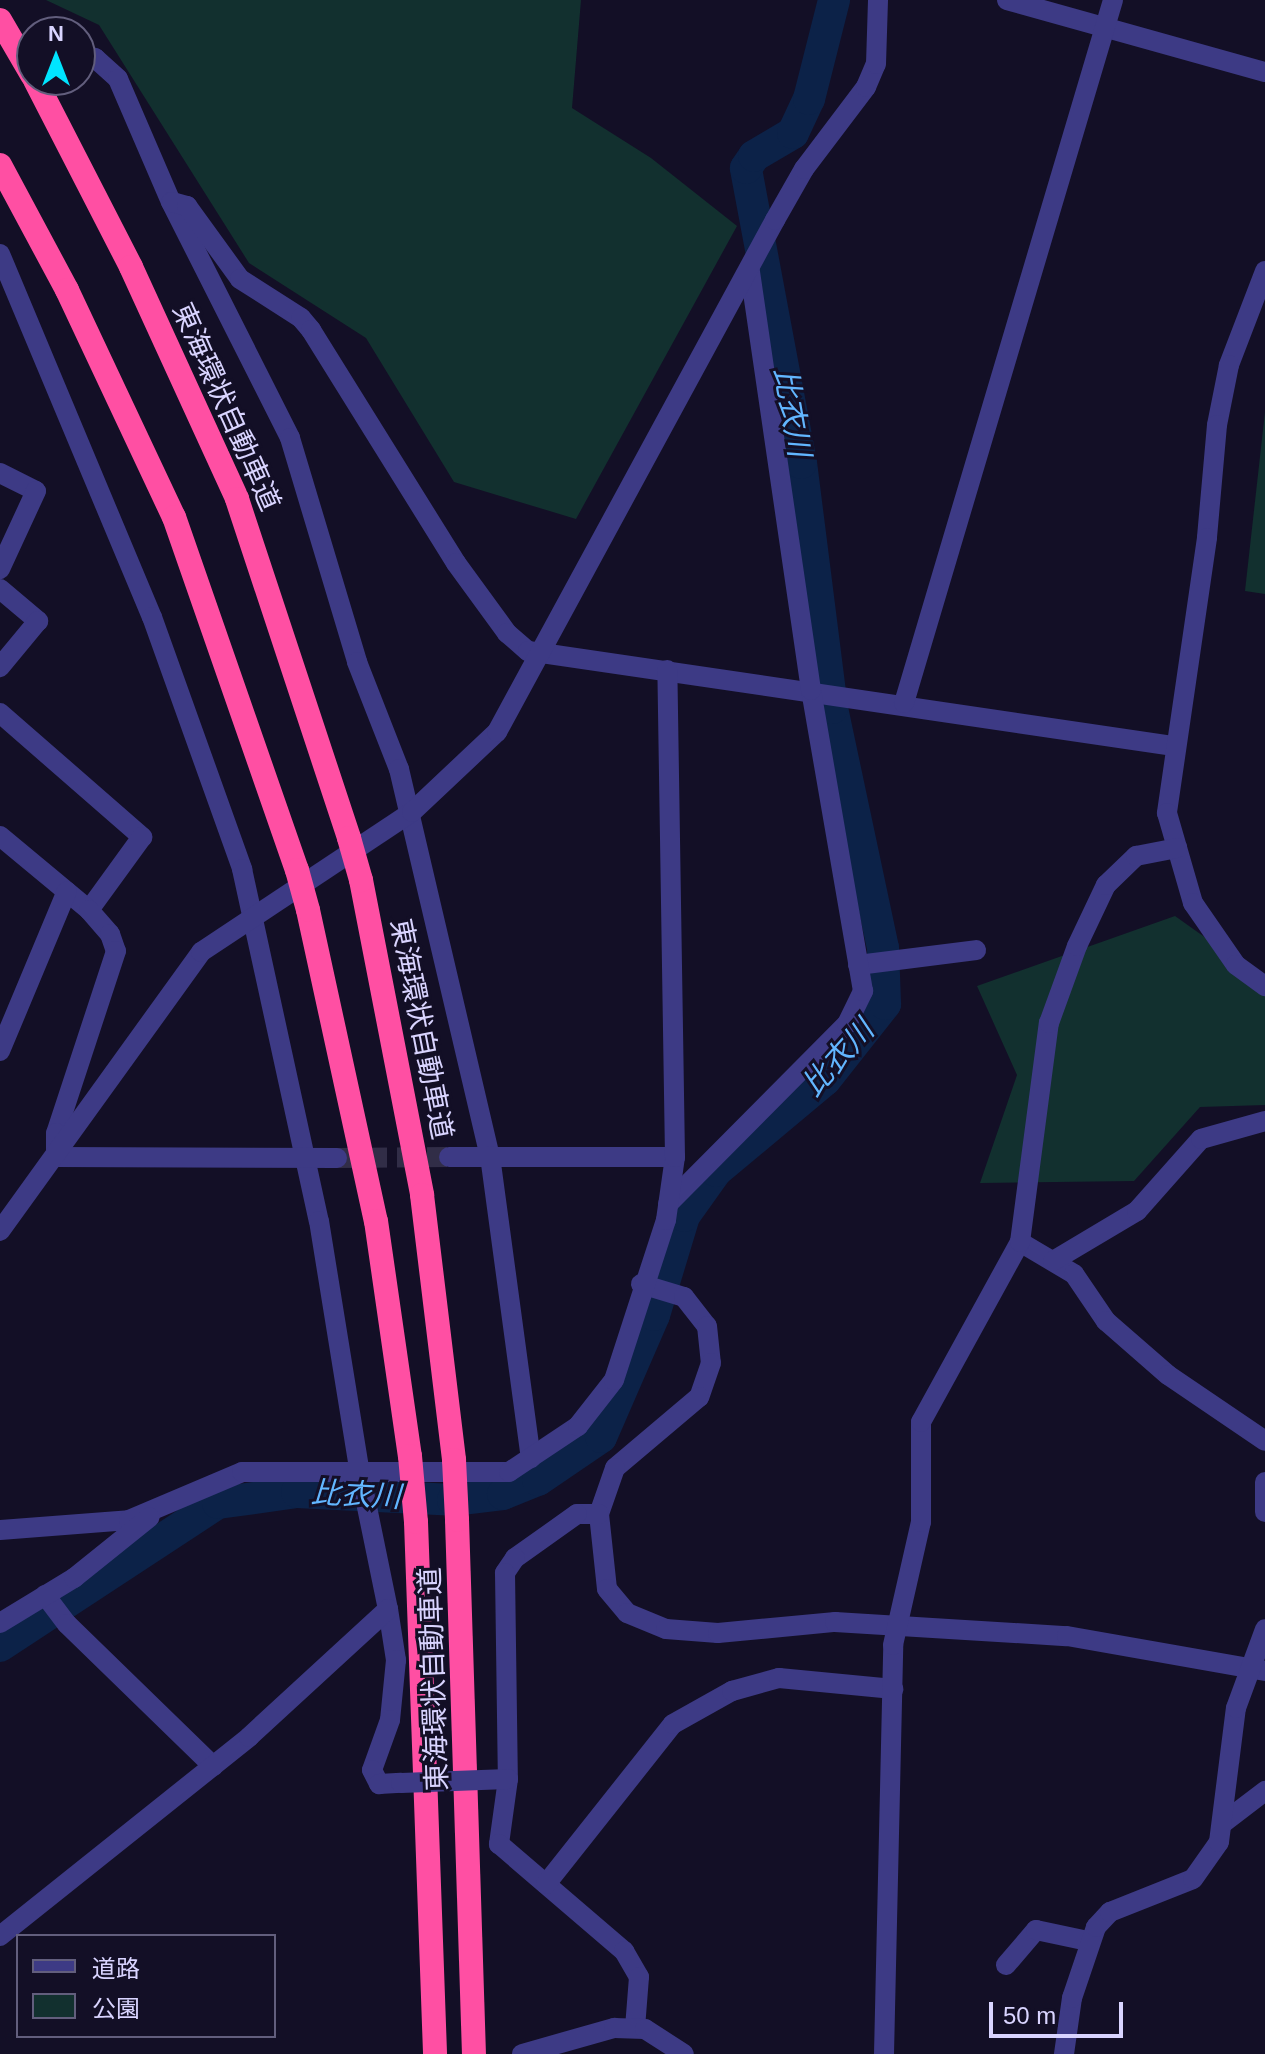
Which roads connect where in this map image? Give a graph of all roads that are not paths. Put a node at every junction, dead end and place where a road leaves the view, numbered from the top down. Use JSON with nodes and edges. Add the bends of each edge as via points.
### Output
{"nodes":[{"id":1,"x":878,"y":0,"type":"edge"},
{"id":2,"x":1007,"y":0,"type":"edge"},
{"id":3,"x":1113,"y":0,"type":"edge"},
{"id":4,"x":0,"y":20,"type":"edge"},
{"id":5,"x":1104,"y":29,"type":"junction"},
{"id":6,"x":16,"y":48,"type":"edge"},
{"id":7,"x":96,"y":59,"type":"edge"},
{"id":8,"x":1265,"y":72,"type":"edge"},
{"id":9,"x":43,"y":96,"type":"edge"},
{"id":10,"x":0,"y":165,"type":"edge"},
{"id":11,"x":171,"y":202,"type":"junction"},
{"id":12,"x":0,"y":254,"type":"edge"},
{"id":13,"x":750,"y":270,"type":"junction"},
{"id":14,"x":1265,"y":271,"type":"edge"},
{"id":15,"x":0,"y":473,"type":"edge"},
{"id":16,"x":0,"y":569,"type":"edge"},
{"id":17,"x":0,"y":589,"type":"edge"},
{"id":18,"x":538,"y":655,"type":"junction"},
{"id":19,"x":0,"y":667,"type":"edge"},
{"id":20,"x":667,"y":670,"type":"junction"},
{"id":21,"x":811,"y":690,"type":"junction"},
{"id":22,"x":904,"y":703,"type":"junction"},
{"id":23,"x":0,"y":713,"type":"edge"},
{"id":24,"x":1174,"y":746,"type":"junction"},
{"id":25,"x":412,"y":812,"type":"junction"},
{"id":26,"x":0,"y":836,"type":"edge"},
{"id":27,"x":1177,"y":848,"type":"junction"},
{"id":28,"x":67,"y":891,"type":"junction"},
{"id":29,"x":89,"y":910,"type":"junction"},
{"id":30,"x":250,"y":917,"type":"junction"},
{"id":31,"x":976,"y":950,"type":"dead end"},
{"id":32,"x":858,"y":965,"type":"junction"},
{"id":33,"x":1265,"y":986,"type":"edge"},
{"id":34,"x":0,"y":1051,"type":"edge"},
{"id":35,"x":1265,"y":1121,"type":"edge"},
{"id":36,"x":490,"y":1156,"type":"junction"},
{"id":37,"x":56,"y":1157,"type":"junction"},
{"id":38,"x":449,"y":1157,"type":"tunnel mouth"},
{"id":39,"x":675,"y":1157,"type":"junction"},
{"id":40,"x":337,"y":1158,"type":"tunnel mouth"},
{"id":41,"x":306,"y":1159,"type":"junction"},
{"id":42,"x":668,"y":1204,"type":"junction"},
{"id":43,"x":0,"y":1231,"type":"edge"},
{"id":44,"x":1020,"y":1242,"type":"junction"},
{"id":45,"x":1053,"y":1261,"type":"junction"},
{"id":46,"x":641,"y":1284,"type":"junction"},
{"id":47,"x":1265,"y":1441,"type":"edge"},
{"id":48,"x":531,"y":1458,"type":"junction"},
{"id":49,"x":360,"y":1473,"type":"junction"},
{"id":50,"x":1265,"y":1482,"type":"edge"},
{"id":51,"x":156,"y":1512,"type":"junction"},
{"id":52,"x":1265,"y":1512,"type":"edge"},
{"id":53,"x":599,"y":1514,"type":"junction"},
{"id":54,"x":0,"y":1530,"type":"edge"},
{"id":55,"x":45,"y":1595,"type":"junction"},
{"id":56,"x":388,"y":1609,"type":"junction"},
{"id":57,"x":0,"y":1623,"type":"edge"},
{"id":58,"x":897,"y":1624,"type":"junction"},
{"id":59,"x":1265,"y":1629,"type":"edge"},
{"id":60,"x":1256,"y":1669,"type":"edge"},
{"id":61,"x":893,"y":1689,"type":"junction"},
{"id":62,"x":213,"y":1766,"type":"junction"},
{"id":63,"x":508,"y":1779,"type":"junction"},
{"id":64,"x":1265,"y":1791,"type":"edge"},
{"id":65,"x":1223,"y":1823,"type":"junction"},
{"id":66,"x":546,"y":1884,"type":"junction"},
{"id":67,"x":0,"y":1936,"type":"edge"},
{"id":68,"x":1088,"y":1941,"type":"junction"},
{"id":69,"x":1006,"y":1965,"type":"dead end"},
{"id":70,"x":635,"y":2028,"type":"junction"},
{"id":71,"x":663,"y":2047,"type":"edge"},
{"id":72,"x":435,"y":2054,"type":"edge"},
{"id":73,"x":474,"y":2054,"type":"edge"},
{"id":74,"x":522,"y":2054,"type":"edge"},
{"id":75,"x":684,"y":2054,"type":"edge"},
{"id":76,"x":884,"y":2054,"type":"edge"},
{"id":77,"x":1064,"y":2054,"type":"edge"}],
"edges":[{"from":1,"to":13,"type":"street","via":[[876,64],[866,87],[804,169]]},
{"from":2,"to":5,"type":"street"},
{"from":3,"to":5,"type":"street"},
{"from":4,"to":6,"type":"highway"},
{"from":5,"to":8,"type":"street"},
{"from":5,"to":22,"type":"street"},
{"from":7,"to":11,"type":"street","via":[[118,79]]},
{"from":9,"to":73,"type":"highway","name":"東海環状自動車道","bridge":true,"via":[[131,267],[237,499],[361,880],[422,1195],[454,1460]]},
{"from":10,"to":72,"type":"highway","name":"東海環状自動車道","bridge":true,"via":[[67,290],[174,517],[308,910],[376,1221],[410,1456]]},
{"from":11,"to":18,"type":"street","via":[[187,206],[240,279],[301,318],[456,563],[507,633]]},
{"from":11,"to":25,"type":"street","via":[[301,464],[334,591]]},
{"from":12,"to":30,"type":"street","via":[[201,746],[242,869]]},
{"from":13,"to":18,"type":"street"},
{"from":13,"to":21,"type":"street"},
{"from":14,"to":24,"type":"street","via":[[1229,365],[1220,410],[1207,538]]},
{"from":15,"to":16,"type":"street","via":[[36,491]]},
{"from":17,"to":19,"type":"street","via":[[38,621]]},
{"from":18,"to":20,"type":"street"},
{"from":18,"to":25,"type":"street","via":[[497,732]]},
{"from":20,"to":21,"type":"street"},
{"from":20,"to":39,"type":"street"},
{"from":21,"to":22,"type":"street"},
{"from":21,"to":32,"type":"street"},
{"from":22,"to":24,"type":"street"},
{"from":23,"to":29,"type":"street","via":[[142,837]]},
{"from":24,"to":27,"type":"street","via":[[1167,813]]},
{"from":25,"to":30,"type":"street"},
{"from":25,"to":36,"type":"street"},
{"from":26,"to":28,"type":"street"},
{"from":27,"to":33,"type":"street","via":[[1193,903],[1236,965]]},
{"from":27,"to":44,"type":"street","via":[[1136,856],[1106,885],[1077,946],[1049,1023]]},
{"from":28,"to":29,"type":"street"},
{"from":28,"to":34,"type":"street"},
{"from":29,"to":37,"type":"street","via":[[110,934],[116,951],[56,1133]]},
{"from":30,"to":37,"type":"street","via":[[201,952]]},
{"from":30,"to":41,"type":"street"},
{"from":31,"to":32,"type":"street"},
{"from":32,"to":42,"type":"street","via":[[863,991],[847,1024]]},
{"from":35,"to":45,"type":"street","via":[[1201,1139],[1137,1211]]},
{"from":36,"to":38,"type":"street"},
{"from":36,"to":39,"type":"street"},
{"from":36,"to":48,"type":"street"},
{"from":37,"to":41,"type":"street"},
{"from":37,"to":43,"type":"street"},
{"from":39,"to":42,"type":"street"},
{"from":40,"to":41,"type":"street"},
{"from":41,"to":49,"type":"street"},
{"from":42,"to":46,"type":"street"},
{"from":44,"to":45,"type":"street"},
{"from":44,"to":58,"type":"street","via":[[921,1422],[921,1522]]},
{"from":45,"to":47,"type":"street","via":[[1084,1284],[1106,1321],[1139,1351]]},
{"from":46,"to":48,"type":"street","via":[[614,1380],[578,1426]]},
{"from":46,"to":53,"type":"street","via":[[684,1297],[707,1326],[711,1363],[699,1397],[615,1468]]},
{"from":48,"to":49,"type":"street","via":[[509,1472]]},
{"from":49,"to":51,"type":"street","via":[[242,1472],[197,1487]]},
{"from":49,"to":56,"type":"street"},
{"from":50,"to":52,"type":"street"},
{"from":51,"to":54,"type":"street","via":[[129,1520]]},
{"from":51,"to":55,"type":"street"},
{"from":53,"to":58,"type":"street","via":[[607,1589],[615,1602],[643,1622],[718,1633],[835,1622]]},
{"from":53,"to":63,"type":"street","via":[[577,1514],[515,1558],[505,1573]]},
{"from":55,"to":57,"type":"street"},
{"from":55,"to":62,"type":"street","via":[[67,1624]]},
{"from":56,"to":62,"type":"street"},
{"from":56,"to":63,"type":"street","bridge":true,"via":[[396,1660],[390,1720],[372,1770],[379,1784]]},
{"from":58,"to":60,"type":"street","via":[[1067,1636]]},
{"from":58,"to":61,"type":"street"},
{"from":59,"to":60,"type":"street"},
{"from":60,"to":65,"type":"street","via":[[1229,1745]]},
{"from":61,"to":66,"type":"street","via":[[779,1678],[732,1691],[673,1724]]},
{"from":61,"to":76,"type":"street"},
{"from":62,"to":67,"type":"street"},
{"from":63,"to":66,"type":"street","via":[[499,1844]]},
{"from":64,"to":65,"type":"street"},
{"from":65,"to":68,"type":"street","via":[[1219,1842],[1193,1879],[1110,1912]]},
{"from":66,"to":70,"type":"street","via":[[624,1951],[639,1977]]},
{"from":68,"to":69,"type":"street","via":[[1036,1930]]},
{"from":68,"to":77,"type":"street"},
{"from":70,"to":71,"type":"street"},
{"from":70,"to":74,"type":"street","via":[[614,2028]]},
{"from":71,"to":75,"type":"street"}]}
